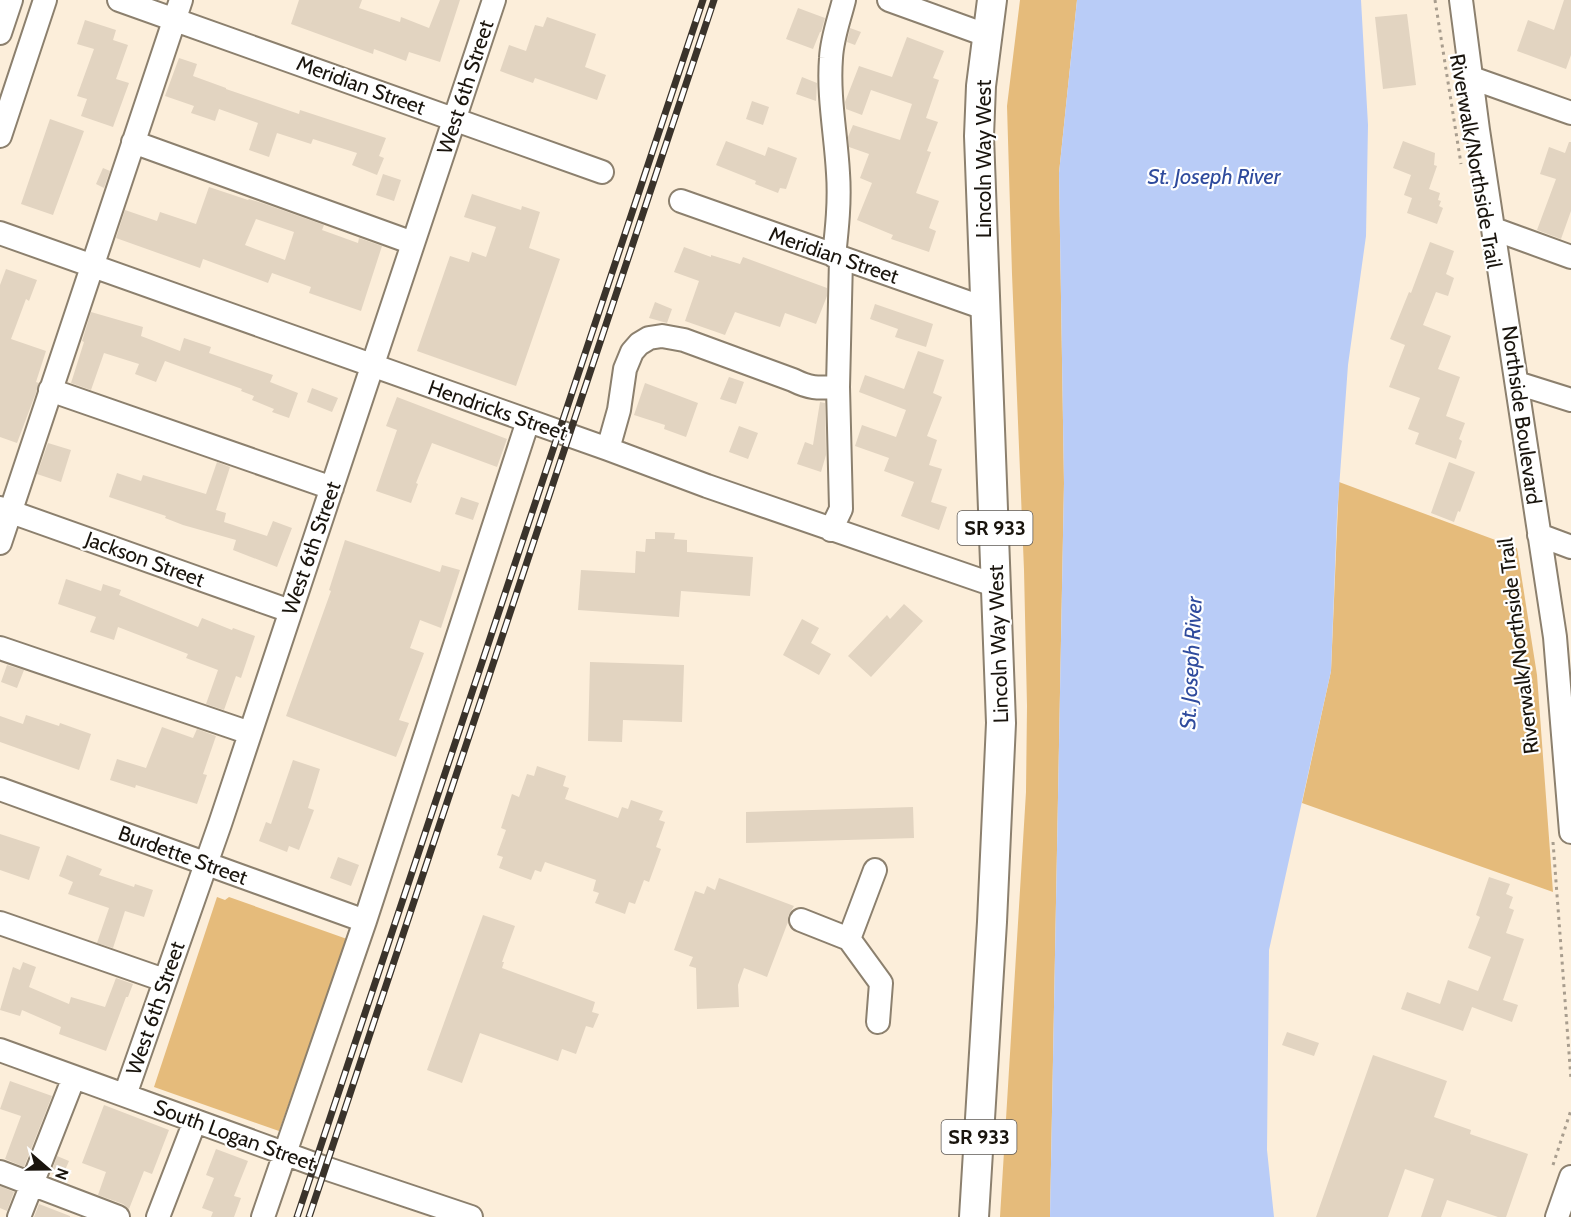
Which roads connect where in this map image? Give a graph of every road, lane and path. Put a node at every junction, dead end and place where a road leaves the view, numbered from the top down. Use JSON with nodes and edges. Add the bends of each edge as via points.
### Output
{"nodes":[{"id":1,"x":11,"y":0,"type":"edge"},
{"id":2,"x":45,"y":0,"type":"edge"},
{"id":3,"x":119,"y":0,"type":"edge"},
{"id":4,"x":494,"y":0,"type":"edge"},
{"id":5,"x":844,"y":0,"type":"edge"},
{"id":6,"x":889,"y":0,"type":"edge"},
{"id":7,"x":992,"y":0,"type":"edge"},
{"id":8,"x":1435,"y":0,"type":"edge"},
{"id":9,"x":1461,"y":0,"type":"edge"},
{"id":10,"x":178,"y":10,"type":"edge"},
{"id":11,"x":0,"y":33,"type":"edge"},
{"id":12,"x":986,"y":35,"type":"junction"},
{"id":13,"x":1472,"y":78,"type":"junction"},
{"id":14,"x":1571,"y":113,"type":"edge"},
{"id":15,"x":454,"y":118,"type":"junction"},
{"id":16,"x":0,"y":136,"type":"edge"},
{"id":17,"x":133,"y":142,"type":"junction"},
{"id":18,"x":602,"y":172,"type":"dead end"},
{"id":19,"x":1462,"y":173,"type":"dead end"},
{"id":20,"x":681,"y":201,"type":"dead end"},
{"id":21,"x":1494,"y":229,"type":"junction"},
{"id":22,"x":0,"y":233,"type":"edge"},
{"id":23,"x":413,"y":243,"type":"junction"},
{"id":24,"x":837,"y":257,"type":"junction"},
{"id":25,"x":1571,"y":257,"type":"edge"},
{"id":26,"x":93,"y":266,"type":"junction"},
{"id":27,"x":987,"y":309,"type":"junction"},
{"id":28,"x":372,"y":366,"type":"junction"},
{"id":29,"x":1517,"y":383,"type":"junction"},
{"id":30,"x":838,"y":387,"type":"junction"},
{"id":31,"x":50,"y":390,"type":"junction"},
{"id":32,"x":1571,"y":400,"type":"edge"},
{"id":33,"x":528,"y":421,"type":"junction"},
{"id":34,"x":608,"y":449,"type":"junction"},
{"id":35,"x":332,"y":488,"type":"junction"},
{"id":36,"x":5,"y":510,"type":"edge"},
{"id":37,"x":831,"y":530,"type":"junction"},
{"id":38,"x":1539,"y":535,"type":"junction"},
{"id":39,"x":0,"y":543,"type":"edge"},
{"id":40,"x":1571,"y":546,"type":"edge"},
{"id":41,"x":997,"y":586,"type":"junction"},
{"id":42,"x":290,"y":611,"type":"junction"},
{"id":43,"x":0,"y":648,"type":"edge"},
{"id":44,"x":1565,"y":688,"type":"edge"},
{"id":45,"x":250,"y":733,"type":"junction"},
{"id":46,"x":0,"y":789,"type":"edge"},
{"id":47,"x":1562,"y":834,"type":"edge"},
{"id":48,"x":205,"y":863,"type":"junction"},
{"id":49,"x":875,"y":870,"type":"dead end"},
{"id":50,"x":801,"y":920,"type":"dead end"},
{"id":51,"x":365,"y":921,"type":"junction"},
{"id":52,"x":0,"y":923,"type":"edge"},
{"id":53,"x":849,"y":939,"type":"junction"},
{"id":54,"x":164,"y":980,"type":"junction"},
{"id":55,"x":878,"y":1022,"type":"dead end"},
{"id":56,"x":0,"y":1050,"type":"edge"},
{"id":57,"x":74,"y":1077,"type":"junction"},
{"id":58,"x":1571,"y":1079,"type":"edge"},
{"id":59,"x":125,"y":1095,"type":"junction"},
{"id":60,"x":195,"y":1120,"type":"junction"},
{"id":61,"x":285,"y":1153,"type":"junction"},
{"id":62,"x":0,"y":1172,"type":"edge"},
{"id":63,"x":1571,"y":1177,"type":"edge"},
{"id":64,"x":32,"y":1184,"type":"junction"},
{"id":65,"x":20,"y":1217,"type":"edge"},
{"id":66,"x":118,"y":1217,"type":"edge"},
{"id":67,"x":158,"y":1217,"type":"edge"},
{"id":68,"x":263,"y":1217,"type":"edge"},
{"id":69,"x":471,"y":1217,"type":"edge"},
{"id":70,"x":974,"y":1217,"type":"edge"},
{"id":71,"x":1557,"y":1217,"type":"edge"}],
"edges":[{"from":1,"to":11,"type":"street"},
{"from":2,"to":16,"type":"street"},
{"from":3,"to":10,"type":"street","name":"Meridian Street"},
{"from":4,"to":15,"type":"street","name":"West 6th Street"},
{"from":5,"to":24,"type":"street","via":[[833,35],[831,58],[830,96],[838,174]]},
{"from":6,"to":12,"type":"street"},
{"from":7,"to":12,"type":"main road","name":"Lincoln Way West","number":"SR 933"},
{"from":8,"to":19,"type":"path","name":"Riverwalk/Northside Trail"},
{"from":9,"to":13,"type":"street","name":"Northside Boulevard"},
{"from":10,"to":15,"type":"street","name":"Meridian Street"},
{"from":10,"to":17,"type":"street"},
{"from":12,"to":27,"type":"main road","name":"Lincoln Way West","number":"SR 933","via":[[979,136]]},
{"from":13,"to":14,"type":"street"},
{"from":13,"to":21,"type":"street","name":"Northside Boulevard"},
{"from":15,"to":18,"type":"street","name":"Meridian Street"},
{"from":15,"to":23,"type":"street","name":"West 6th Street"},
{"from":17,"to":23,"type":"street"},
{"from":17,"to":26,"type":"street"},
{"from":20,"to":24,"type":"street","name":"Meridian Street"},
{"from":21,"to":25,"type":"street"},
{"from":21,"to":29,"type":"street","name":"Northside Boulevard"},
{"from":22,"to":26,"type":"street","name":"Hendricks Street"},
{"from":23,"to":28,"type":"street","name":"West 6th Street"},
{"from":24,"to":27,"type":"street","name":"Meridian Street"},
{"from":24,"to":30,"type":"street"},
{"from":26,"to":28,"type":"street","name":"Hendricks Street"},
{"from":26,"to":31,"type":"street"},
{"from":27,"to":41,"type":"main road","name":"Lincoln Way West","number":"SR 933"},
{"from":28,"to":33,"type":"street","name":"Hendricks Street"},
{"from":28,"to":35,"type":"street","name":"West 6th Street"},
{"from":29,"to":32,"type":"street"},
{"from":29,"to":38,"type":"street","name":"Northside Boulevard"},
{"from":30,"to":34,"type":"street","via":[[807,387],[684,340],[649,338],[632,352],[625,369]]},
{"from":30,"to":37,"type":"street","via":[[841,509]]},
{"from":31,"to":35,"type":"street"},
{"from":31,"to":36,"type":"street"},
{"from":33,"to":34,"type":"street","name":"Hendricks Street"},
{"from":33,"to":51,"type":"street"},
{"from":34,"to":37,"type":"street","name":"Hendricks Street"},
{"from":35,"to":42,"type":"street","name":"West 6th Street"},
{"from":36,"to":39,"type":"street"},
{"from":36,"to":42,"type":"street","name":"Jackson Street"},
{"from":37,"to":41,"type":"street","name":"Hendricks Street"},
{"from":38,"to":40,"type":"street"},
{"from":38,"to":44,"type":"street","name":"Northside Boulevard"},
{"from":41,"to":70,"type":"main road","name":"Lincoln Way West","number":"SR 933","via":[[1000,780]]},
{"from":42,"to":45,"type":"street","name":"West 6th Street"},
{"from":43,"to":45,"type":"street"},
{"from":44,"to":47,"type":"street","name":"Northside Boulevard"},
{"from":45,"to":48,"type":"street","name":"West 6th Street"},
{"from":46,"to":48,"type":"street","name":"Burdette Street"},
{"from":47,"to":58,"type":"path"},
{"from":48,"to":51,"type":"street","name":"Burdette Street"},
{"from":48,"to":54,"type":"street","name":"West 6th Street"},
{"from":49,"to":53,"type":"street"},
{"from":50,"to":53,"type":"street"},
{"from":51,"to":61,"type":"street"},
{"from":52,"to":54,"type":"street"},
{"from":53,"to":55,"type":"street","via":[[881,983]]},
{"from":54,"to":59,"type":"street","name":"West 6th Street"},
{"from":56,"to":57,"type":"street","name":"South Logan Street"},
{"from":57,"to":59,"type":"street","name":"South Logan Street"},
{"from":57,"to":64,"type":"street"},
{"from":59,"to":60,"type":"street","name":"South Logan Street"},
{"from":60,"to":61,"type":"street","name":"South Logan Street"},
{"from":60,"to":67,"type":"street"},
{"from":61,"to":68,"type":"street"},
{"from":61,"to":69,"type":"street","name":"South Logan Street"},
{"from":62,"to":64,"type":"street"},
{"from":63,"to":71,"type":"street"},
{"from":64,"to":65,"type":"street"},
{"from":64,"to":66,"type":"street"}]}
